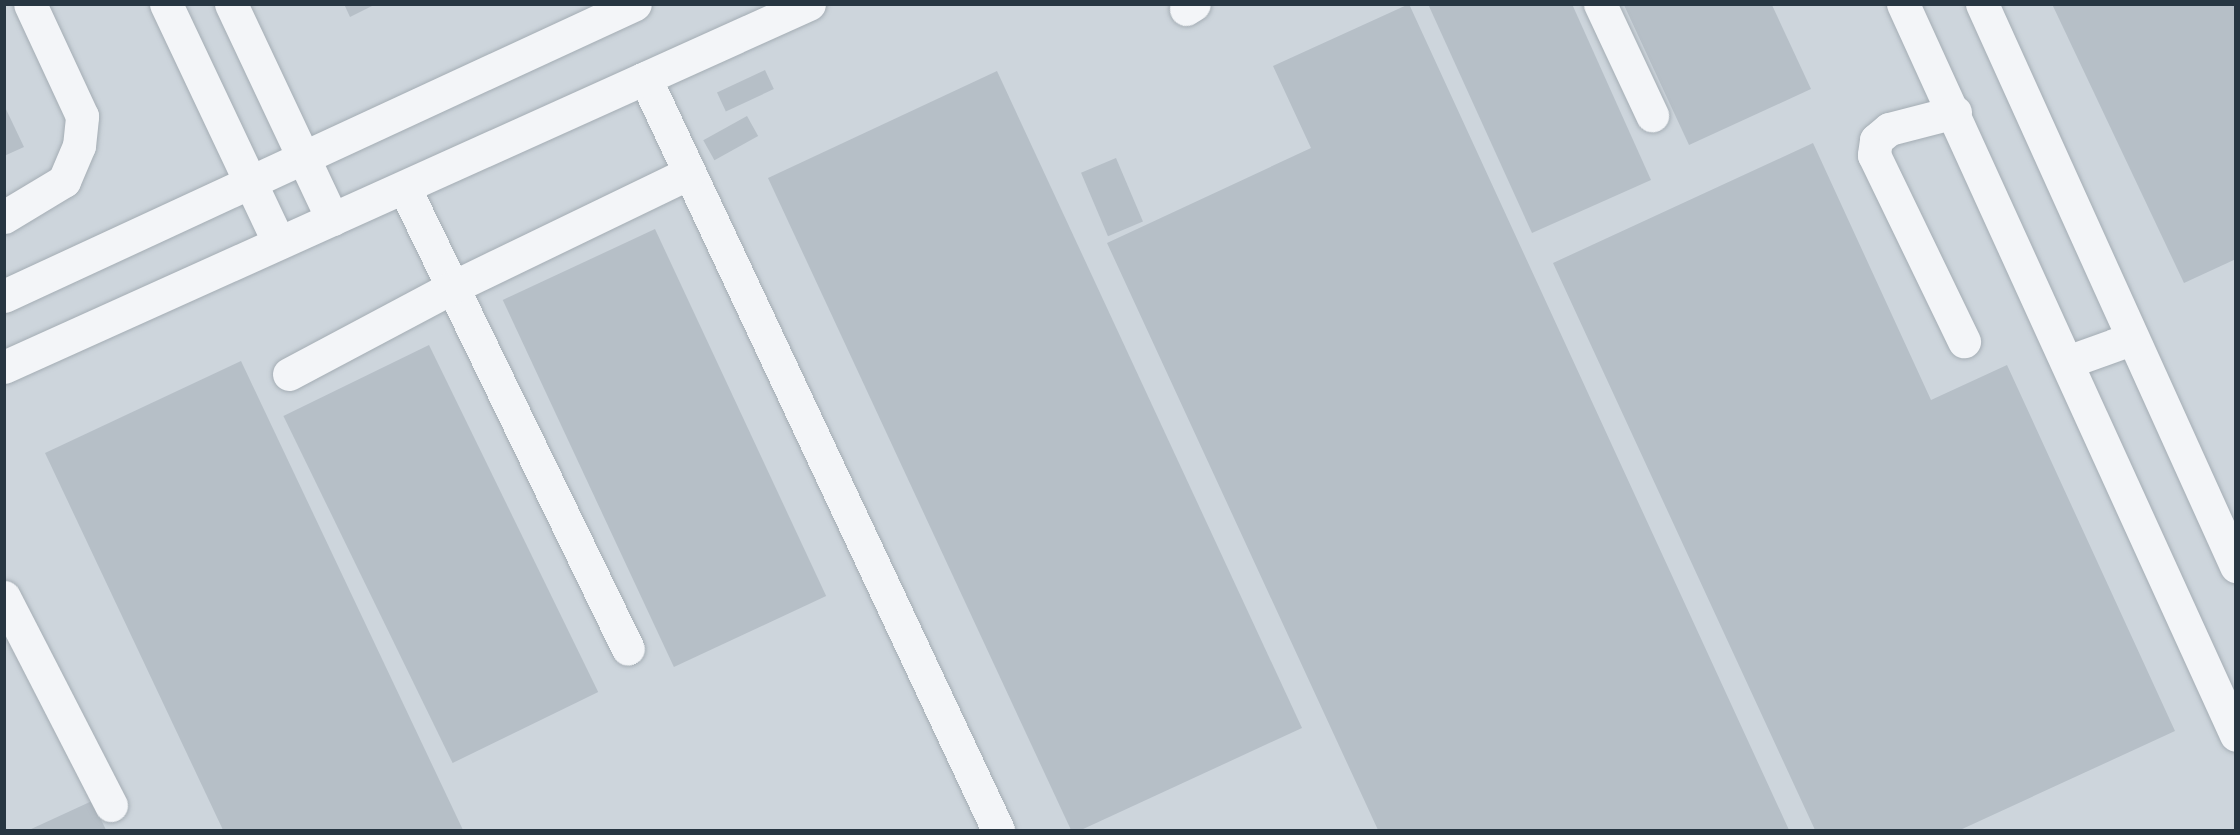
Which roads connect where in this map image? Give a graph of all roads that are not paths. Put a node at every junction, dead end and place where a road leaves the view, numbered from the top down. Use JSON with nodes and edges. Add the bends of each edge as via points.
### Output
{"nodes":[{"id":1,"x":30,"y":4,"type":"edge"},
{"id":2,"x":166,"y":4,"type":"edge"},
{"id":3,"x":231,"y":4,"type":"edge"},
{"id":4,"x":635,"y":4,"type":"edge"},
{"id":5,"x":809,"y":4,"type":"edge"},
{"id":6,"x":1600,"y":4,"type":"edge"},
{"id":7,"x":1903,"y":4,"type":"edge"},
{"id":8,"x":1982,"y":4,"type":"edge"},
{"id":9,"x":645,"y":78,"type":"junction"},
{"id":10,"x":1955,"y":112,"type":"junction"},
{"id":11,"x":1652,"y":115,"type":"dead end"},
{"id":12,"x":301,"y":159,"type":"junction"},
{"id":13,"x":689,"y":173,"type":"junction"},
{"id":14,"x":249,"y":184,"type":"junction"},
{"id":15,"x":404,"y":187,"type":"junction"},
{"id":16,"x":4,"y":218,"type":"edge"},
{"id":17,"x":332,"y":219,"type":"junction"},
{"id":18,"x":279,"y":243,"type":"junction"},
{"id":19,"x":451,"y":288,"type":"junction"},
{"id":20,"x":4,"y":296,"type":"edge"},
{"id":21,"x":2132,"y":339,"type":"junction"},
{"id":22,"x":1964,"y":341,"type":"dead end"},
{"id":23,"x":2067,"y":362,"type":"junction"},
{"id":24,"x":4,"y":366,"type":"edge"},
{"id":25,"x":289,"y":374,"type":"dead end"},
{"id":26,"x":2235,"y":566,"type":"edge"},
{"id":27,"x":4,"y":597,"type":"edge"},
{"id":28,"x":628,"y":649,"type":"dead end"},
{"id":29,"x":2235,"y":735,"type":"edge"},
{"id":30,"x":111,"y":805,"type":"dead end"},
{"id":31,"x":998,"y":831,"type":"edge"}],
"edges":[{"from":1,"to":16,"type":"street","via":[[82,116],[79,146],[64,181]]},
{"from":2,"to":14,"type":"street"},
{"from":3,"to":12,"type":"street"},
{"from":4,"to":12,"type":"street"},
{"from":5,"to":9,"type":"street"},
{"from":6,"to":11,"type":"street"},
{"from":7,"to":10,"type":"street"},
{"from":8,"to":21,"type":"street"},
{"from":9,"to":13,"type":"street"},
{"from":9,"to":15,"type":"street"},
{"from":10,"to":22,"type":"street","via":[[1889,129],[1876,140],[1874,155]]},
{"from":10,"to":23,"type":"street"},
{"from":12,"to":14,"type":"street"},
{"from":12,"to":17,"type":"street"},
{"from":13,"to":19,"type":"street"},
{"from":13,"to":31,"type":"street"},
{"from":14,"to":18,"type":"street"},
{"from":14,"to":20,"type":"street"},
{"from":15,"to":17,"type":"street"},
{"from":15,"to":19,"type":"street"},
{"from":17,"to":18,"type":"street"},
{"from":18,"to":24,"type":"street"},
{"from":19,"to":25,"type":"street"},
{"from":19,"to":28,"type":"street"},
{"from":21,"to":23,"type":"street"},
{"from":21,"to":26,"type":"street"},
{"from":23,"to":29,"type":"street"},
{"from":27,"to":30,"type":"street"}]}
